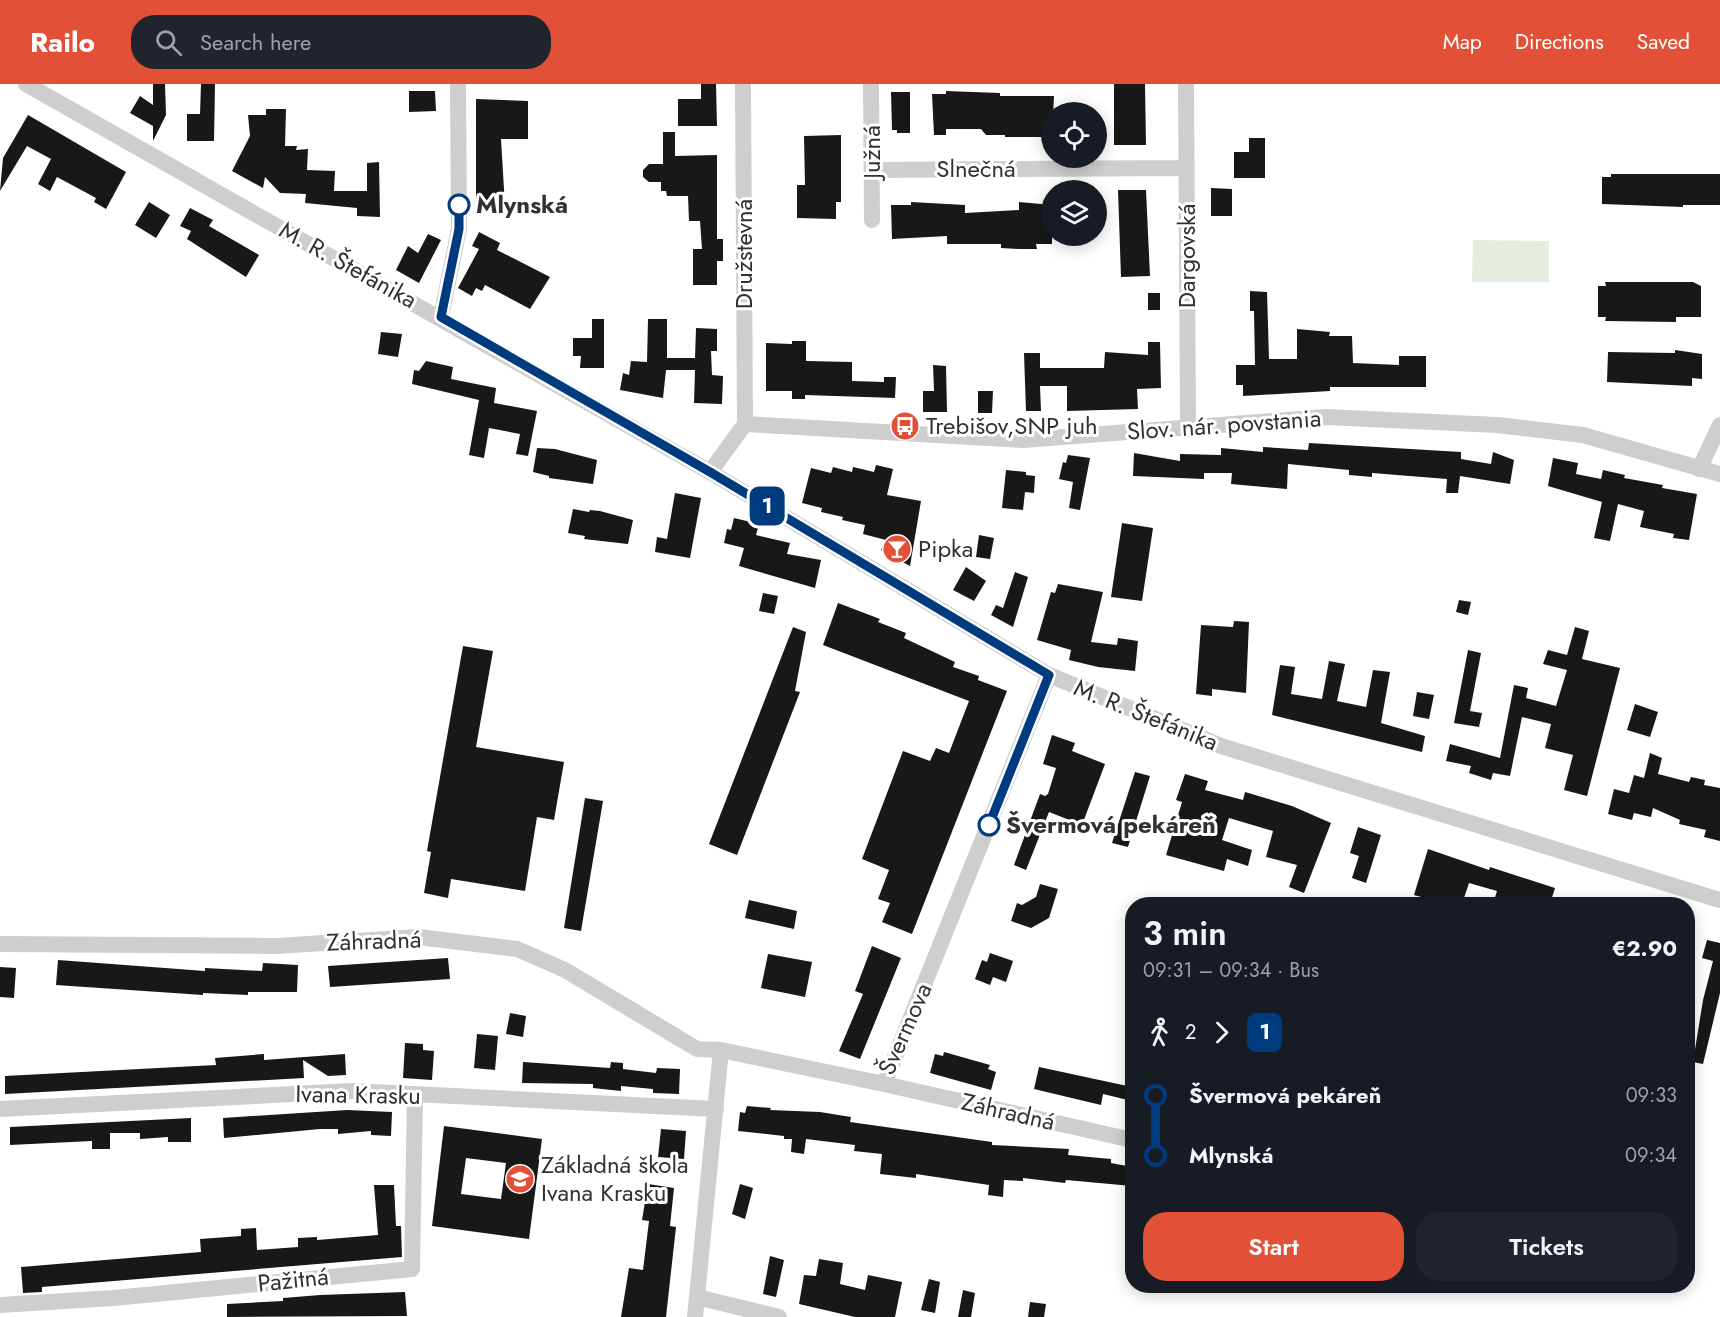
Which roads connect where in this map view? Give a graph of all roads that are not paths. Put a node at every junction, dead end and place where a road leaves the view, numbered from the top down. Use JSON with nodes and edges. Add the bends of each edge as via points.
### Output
{"nodes":[{"id":1,"x":26,"y":84,"type":"edge"},
{"id":2,"x":458,"y":84,"type":"edge"},
{"id":3,"x":743,"y":84,"type":"edge"},
{"id":4,"x":871,"y":84,"type":"edge"},
{"id":5,"x":1186,"y":84,"type":"edge"},
{"id":6,"x":1187,"y":168,"type":"junction"},
{"id":7,"x":872,"y":170,"type":"junction"},
{"id":8,"x":872,"y":220,"type":"dead end"},
{"id":9,"x":441,"y":317,"type":"junction"},
{"id":10,"x":745,"y":424,"type":"junction"},
{"id":11,"x":1720,"y":425,"type":"edge"},
{"id":12,"x":1188,"y":428,"type":"junction"},
{"id":13,"x":1699,"y":469,"type":"junction"},
{"id":14,"x":710,"y":472,"type":"junction"},
{"id":15,"x":1720,"y":474,"type":"edge"},
{"id":16,"x":1049,"y":675,"type":"junction"},
{"id":17,"x":1720,"y":900,"type":"edge"},
{"id":18,"x":0,"y":944,"type":"edge"},
{"id":19,"x":721,"y":1050,"type":"junction"},
{"id":20,"x":884,"y":1084,"type":"junction"},
{"id":21,"x":415,"y":1095,"type":"junction"},
{"id":22,"x":0,"y":1109,"type":"edge"},
{"id":23,"x":716,"y":1109,"type":"junction"},
{"id":24,"x":1125,"y":1138,"type":"edge"},
{"id":25,"x":697,"y":1297,"type":"junction"},
{"id":26,"x":0,"y":1305,"type":"edge"},
{"id":27,"x":695,"y":1317,"type":"edge"},
{"id":28,"x":778,"y":1317,"type":"edge"}],
"edges":[{"from":1,"to":9,"type":"street","name":"M. R. Štefánika"},
{"from":2,"to":9,"type":"street","via":[[459,229]]},
{"from":3,"to":10,"type":"street","name":"Družstevná"},
{"from":4,"to":7,"type":"street","name":"Južná"},
{"from":5,"to":6,"type":"street","name":"Dargovská"},
{"from":6,"to":7,"type":"street","name":"Slnečná"},
{"from":6,"to":12,"type":"street","name":"Dargovská"},
{"from":7,"to":8,"type":"street","name":"Južná"},
{"from":9,"to":14,"type":"street","name":"M. R. Štefánika"},
{"from":10,"to":12,"type":"street","name":"Slov. nár. povstania","via":[[1023,440]]},
{"from":10,"to":14,"type":"street"},
{"from":11,"to":13,"type":"street"},
{"from":12,"to":13,"type":"street","name":"Slov. nár. povstania","via":[[1326,417],[1497,425],[1583,435]]},
{"from":13,"to":15,"type":"street","name":"Slov. nár. povstania"},
{"from":14,"to":16,"type":"street","name":"M. R. Štefánika"},
{"from":16,"to":17,"type":"street","name":"M. R. Štefánika","via":[[1221,746]]},
{"from":16,"to":20,"type":"street","name":"Švermova"},
{"from":18,"to":19,"type":"street","name":"Záhradná","via":[[276,946],[418,938],[517,949],[565,970],[697,1049]]},
{"from":19,"to":20,"type":"street","name":"Švermova"},
{"from":19,"to":23,"type":"street"},
{"from":20,"to":24,"type":"street","name":"Záhradná"},
{"from":21,"to":22,"type":"street","name":"Ivana Krasku","via":[[352,1091]]},
{"from":21,"to":23,"type":"street","name":"Ivana Krasku"},
{"from":21,"to":26,"type":"street","name":"Pažitná","via":[[412,1269]]},
{"from":23,"to":25,"type":"street"},
{"from":25,"to":27,"type":"street"},
{"from":25,"to":28,"type":"street"}]}
